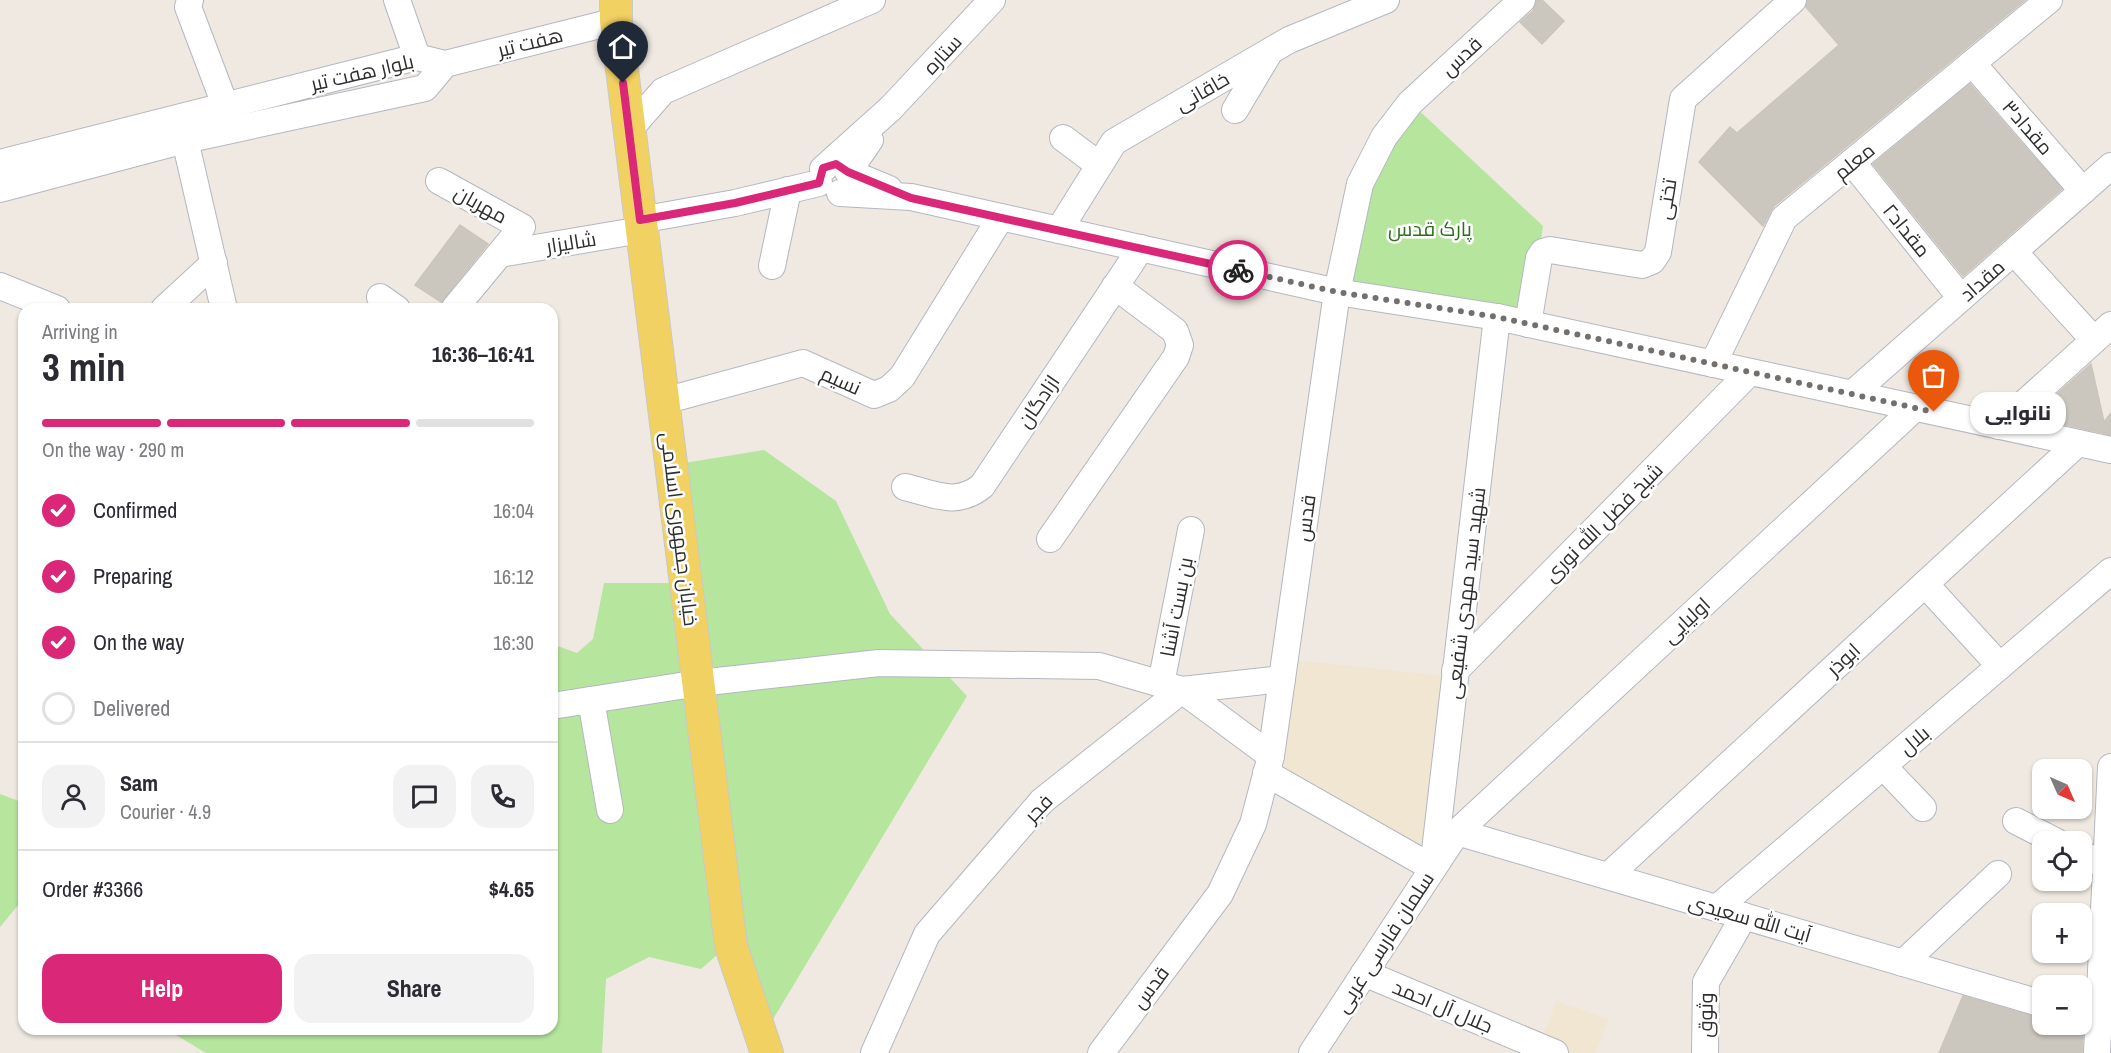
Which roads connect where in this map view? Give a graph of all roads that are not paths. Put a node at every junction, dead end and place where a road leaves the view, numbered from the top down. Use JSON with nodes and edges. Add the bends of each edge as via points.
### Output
{"nodes":[{"id":1,"x":190,"y":0,"type":"edge"},
{"id":2,"x":397,"y":0,"type":"edge"},
{"id":3,"x":872,"y":0,"type":"edge"},
{"id":4,"x":1386,"y":0,"type":"edge"},
{"id":5,"x":1522,"y":0,"type":"edge"},
{"id":6,"x":1793,"y":0,"type":"edge"},
{"id":7,"x":2049,"y":0,"type":"edge"},
{"id":8,"x":988,"y":2,"type":"edge"},
{"id":9,"x":616,"y":10,"type":"edge"},
{"id":10,"x":1271,"y":51,"type":"junction"},
{"id":11,"x":417,"y":57,"type":"junction"},
{"id":12,"x":1972,"y":63,"type":"junction"},
{"id":13,"x":445,"y":64,"type":"junction"},
{"id":14,"x":225,"y":105,"type":"junction"},
{"id":15,"x":1235,"y":110,"type":"dead end"},
{"id":16,"x":629,"y":130,"type":"junction"},
{"id":17,"x":1063,"y":138,"type":"dead end"},
{"id":18,"x":186,"y":140,"type":"junction"},
{"id":19,"x":1852,"y":162,"type":"junction"},
{"id":20,"x":0,"y":163,"type":"edge"},
{"id":21,"x":1099,"y":165,"type":"junction"},
{"id":22,"x":2111,"y":166,"type":"edge"},
{"id":23,"x":832,"y":179,"type":"junction"},
{"id":24,"x":439,"y":181,"type":"dead end"},
{"id":25,"x":0,"y":189,"type":"edge"},
{"id":26,"x":788,"y":190,"type":"junction"},
{"id":27,"x":2083,"y":191,"type":"junction"},
{"id":28,"x":1001,"y":217,"type":"junction"},
{"id":29,"x":640,"y":225,"type":"junction"},
{"id":30,"x":522,"y":227,"type":"joint"},
{"id":31,"x":1059,"y":230,"type":"junction"},
{"id":32,"x":1141,"y":248,"type":"junction"},
{"id":33,"x":2014,"y":252,"type":"junction"},
{"id":34,"x":500,"y":254,"type":"junction"},
{"id":35,"x":214,"y":264,"type":"junction"},
{"id":36,"x":772,"y":266,"type":"dead end"},
{"id":37,"x":0,"y":286,"type":"edge"},
{"id":38,"x":1115,"y":286,"type":"junction"},
{"id":39,"x":1337,"y":292,"type":"junction"},
{"id":40,"x":1961,"y":298,"type":"junction"},
{"id":41,"x":42,"y":303,"type":"edge"},
{"id":42,"x":171,"y":303,"type":"edge"},
{"id":43,"x":223,"y":303,"type":"edge"},
{"id":44,"x":459,"y":303,"type":"edge"},
{"id":45,"x":1497,"y":317,"type":"junction"},
{"id":46,"x":1528,"y":324,"type":"junction"},
{"id":47,"x":2102,"y":333,"type":"edge"},
{"id":48,"x":1713,"y":364,"type":"junction"},
{"id":49,"x":1750,"y":372,"type":"junction"},
{"id":50,"x":1852,"y":394,"type":"junction"},
{"id":51,"x":664,"y":401,"type":"junction"},
{"id":52,"x":1915,"y":408,"type":"junction"},
{"id":53,"x":1999,"y":426,"type":"junction"},
{"id":54,"x":2078,"y":443,"type":"junction"},
{"id":55,"x":2111,"y":450,"type":"edge"},
{"id":56,"x":905,"y":487,"type":"dead end"},
{"id":57,"x":1191,"y":530,"type":"dead end"},
{"id":58,"x":1050,"y":540,"type":"dead end"},
{"id":59,"x":2111,"y":571,"type":"edge"},
{"id":60,"x":1925,"y":584,"type":"junction"},
{"id":61,"x":2000,"y":666,"type":"junction"},
{"id":62,"x":1455,"y":671,"type":"junction"},
{"id":63,"x":1282,"y":679,"type":"junction"},
{"id":64,"x":699,"y":683,"type":"junction"},
{"id":65,"x":1171,"y":687,"type":"junction"},
{"id":66,"x":591,"y":700,"type":"junction"},
{"id":67,"x":558,"y":705,"type":"edge"},
{"id":68,"x":1269,"y":764,"type":"junction"},
{"id":69,"x":1883,"y":766,"type":"junction"},
{"id":70,"x":2111,"y":767,"type":"edge"},
{"id":71,"x":1923,"y":808,"type":"dead end"},
{"id":72,"x":610,"y":810,"type":"dead end"},
{"id":73,"x":2016,"y":821,"type":"dead end"},
{"id":74,"x":2036,"y":831,"type":"edge"},
{"id":75,"x":1457,"y":832,"type":"junction"},
{"id":76,"x":2092,"y":859,"type":"edge"},
{"id":77,"x":2106,"y":866,"type":"junction"},
{"id":78,"x":1433,"y":868,"type":"junction"},
{"id":79,"x":1998,"y":874,"type":"dead end"},
{"id":80,"x":1608,"y":876,"type":"junction"},
{"id":81,"x":1717,"y":908,"type":"junction"},
{"id":82,"x":1744,"y":916,"type":"junction"},
{"id":83,"x":1903,"y":963,"type":"junction"},
{"id":84,"x":1364,"y":973,"type":"junction"},
{"id":85,"x":2092,"y":998,"type":"edge"},
{"id":86,"x":2032,"y":1001,"type":"edge"},
{"id":87,"x":2092,"y":1027,"type":"edge"},
{"id":88,"x":767,"y":1053,"type":"edge"},
{"id":89,"x":874,"y":1053,"type":"edge"},
{"id":90,"x":1101,"y":1053,"type":"edge"},
{"id":91,"x":1312,"y":1053,"type":"edge"},
{"id":92,"x":1555,"y":1053,"type":"edge"},
{"id":93,"x":1705,"y":1053,"type":"edge"},
{"id":94,"x":2097,"y":1053,"type":"edge"}],
"edges":[{"from":1,"to":14,"type":"street","via":[[188,7]]},
{"from":2,"to":11,"type":"street"},
{"from":3,"to":16,"type":"street","via":[[663,91]]},
{"from":4,"to":10,"type":"street","name":"خاقانی"},
{"from":5,"to":39,"type":"street","name":"قدس","via":[[1410,103],[1384,137],[1360,184]]},
{"from":6,"to":46,"type":"street","name":"تختی","via":[[1683,99],[1658,252],[1652,261],[1642,265],[1551,249],[1543,252]]},
{"from":7,"to":12,"type":"street","name":"معلم"},
{"from":8,"to":23,"type":"street","name":"ستاره"},
{"from":9,"to":13,"type":"street","name":"هفت تیر"},
{"from":9,"to":16,"type":"main road","name":"خیابان جمهوری اسلامی"},
{"from":10,"to":15,"type":"street"},
{"from":10,"to":21,"type":"street","name":"خاقانی","via":[[1114,142]]},
{"from":11,"to":13,"type":"street","name":"بلوار هفت تیر"},
{"from":11,"to":14,"type":"street","name":"بلوار هفت تیر"},
{"from":12,"to":19,"type":"street","name":"معلم"},
{"from":12,"to":27,"type":"street","name":"مقداد۳"},
{"from":13,"to":18,"type":"street","name":"بلوار هفت تیر","via":[[425,88]]},
{"from":14,"to":20,"type":"street","name":"بلوار هفت تیر"},
{"from":16,"to":29,"type":"main road","name":"خیابان جمهوری اسلامی"},
{"from":17,"to":21,"type":"street"},
{"from":18,"to":25,"type":"street","name":"بلوار هفت تیر"},
{"from":18,"to":35,"type":"street"},
{"from":19,"to":40,"type":"street","name":"مقداد۲"},
{"from":19,"to":48,"type":"street","name":"معلم","via":[[1784,218]]},
{"from":21,"to":31,"type":"street","name":"خاقانی"},
{"from":22,"to":27,"type":"street","name":"مقداد"},
{"from":23,"to":26,"type":"street","name":"شالیزار"},
{"from":23,"to":28,"type":"street"},
{"from":24,"to":30,"type":"street","name":"مهربان"},
{"from":26,"to":29,"type":"street","name":"شالیزار"},
{"from":26,"to":36,"type":"street"},
{"from":27,"to":33,"type":"street","name":"مقداد"},
{"from":28,"to":31,"type":"street"},
{"from":28,"to":51,"type":"street","name":"نسیم","via":[[902,377],[890,389],[874,395],[803,363]]},
{"from":29,"to":34,"type":"street","name":"شالیزار"},
{"from":29,"to":51,"type":"main road","name":"خیابان جمهوری اسلامی"},
{"from":30,"to":34,"type":"street","name":"شالیزار"},
{"from":31,"to":32,"type":"street"},
{"from":32,"to":38,"type":"street","name":"ازادگان"},
{"from":32,"to":39,"type":"street"},
{"from":33,"to":40,"type":"street","name":"مقداد"},
{"from":33,"to":47,"type":"street"},
{"from":34,"to":44,"type":"street","name":"شالیزار"},
{"from":35,"to":42,"type":"street"},
{"from":35,"to":43,"type":"street"},
{"from":37,"to":41,"type":"street"},
{"from":38,"to":56,"type":"street","name":"ازادگان","via":[[982,486],[969,496],[955,499]]},
{"from":38,"to":58,"type":"street","via":[[1175,330],[1179,345],[1176,357]]},
{"from":39,"to":45,"type":"street"},
{"from":39,"to":63,"type":"street","name":"قدس"},
{"from":40,"to":50,"type":"street","name":"مقداد"},
{"from":45,"to":46,"type":"street"},
{"from":45,"to":62,"type":"street","name":"شهید سید مهدی شفیعی"},
{"from":46,"to":48,"type":"street"},
{"from":47,"to":53,"type":"street"},
{"from":48,"to":49,"type":"street"},
{"from":49,"to":50,"type":"street"},
{"from":49,"to":62,"type":"street","name":"شیخ فضل الله نوری"},
{"from":50,"to":52,"type":"street"},
{"from":51,"to":64,"type":"main road","name":"خیابان جمهوری اسلامی"},
{"from":52,"to":53,"type":"street"},
{"from":52,"to":75,"type":"street","name":"اولیایی"},
{"from":53,"to":54,"type":"street"},
{"from":54,"to":55,"type":"street"},
{"from":54,"to":60,"type":"street","name":"ابوذر"},
{"from":57,"to":65,"type":"street","name":"بن بست آشنا"},
{"from":59,"to":61,"type":"street","name":"بلال"},
{"from":60,"to":61,"type":"street"},
{"from":60,"to":80,"type":"street","name":"ابوذر"},
{"from":61,"to":69,"type":"street","name":"بلال"},
{"from":62,"to":78,"type":"street","name":"شهید سید مهدی شفیعی"},
{"from":63,"to":65,"type":"street"},
{"from":63,"to":68,"type":"street","name":"قدس"},
{"from":64,"to":65,"type":"street","via":[[879,663],[1099,666]]},
{"from":64,"to":66,"type":"street"},
{"from":64,"to":88,"type":"main road","name":"خیابان جمهوری اسلامی","via":[[731,946]]},
{"from":65,"to":68,"type":"street"},
{"from":65,"to":89,"type":"street","name":"فجر","via":[[1042,801],[927,934]]},
{"from":66,"to":67,"type":"street"},
{"from":66,"to":72,"type":"street"},
{"from":68,"to":78,"type":"street"},
{"from":68,"to":90,"type":"street","name":"قدس","via":[[1253,824],[1220,894]]},
{"from":69,"to":71,"type":"street"},
{"from":69,"to":81,"type":"street","name":"بلال"},
{"from":70,"to":77,"type":"street"},
{"from":73,"to":74,"type":"street"},
{"from":75,"to":78,"type":"street","name":"سلمان فارسی غربی"},
{"from":75,"to":80,"type":"street","name":"آیت الله سعیدی"},
{"from":76,"to":77,"type":"street"},
{"from":77,"to":85,"type":"street"},
{"from":78,"to":84,"type":"street","name":"سلمان فارسی غربی"},
{"from":79,"to":83,"type":"street"},
{"from":80,"to":81,"type":"street","name":"آیت الله سعیدی"},
{"from":81,"to":82,"type":"street","name":"آیت الله سعیدی"},
{"from":82,"to":83,"type":"street","name":"آیت الله سعیدی"},
{"from":82,"to":93,"type":"street","name":"وثوق","via":[[1706,982]]},
{"from":83,"to":86,"type":"street","name":"آیت الله سعیدی"},
{"from":84,"to":91,"type":"street","name":"سلمان فارسی غربی"},
{"from":84,"to":92,"type":"street","name":"جلال آل احمد"},
{"from":87,"to":94,"type":"street"}]}
